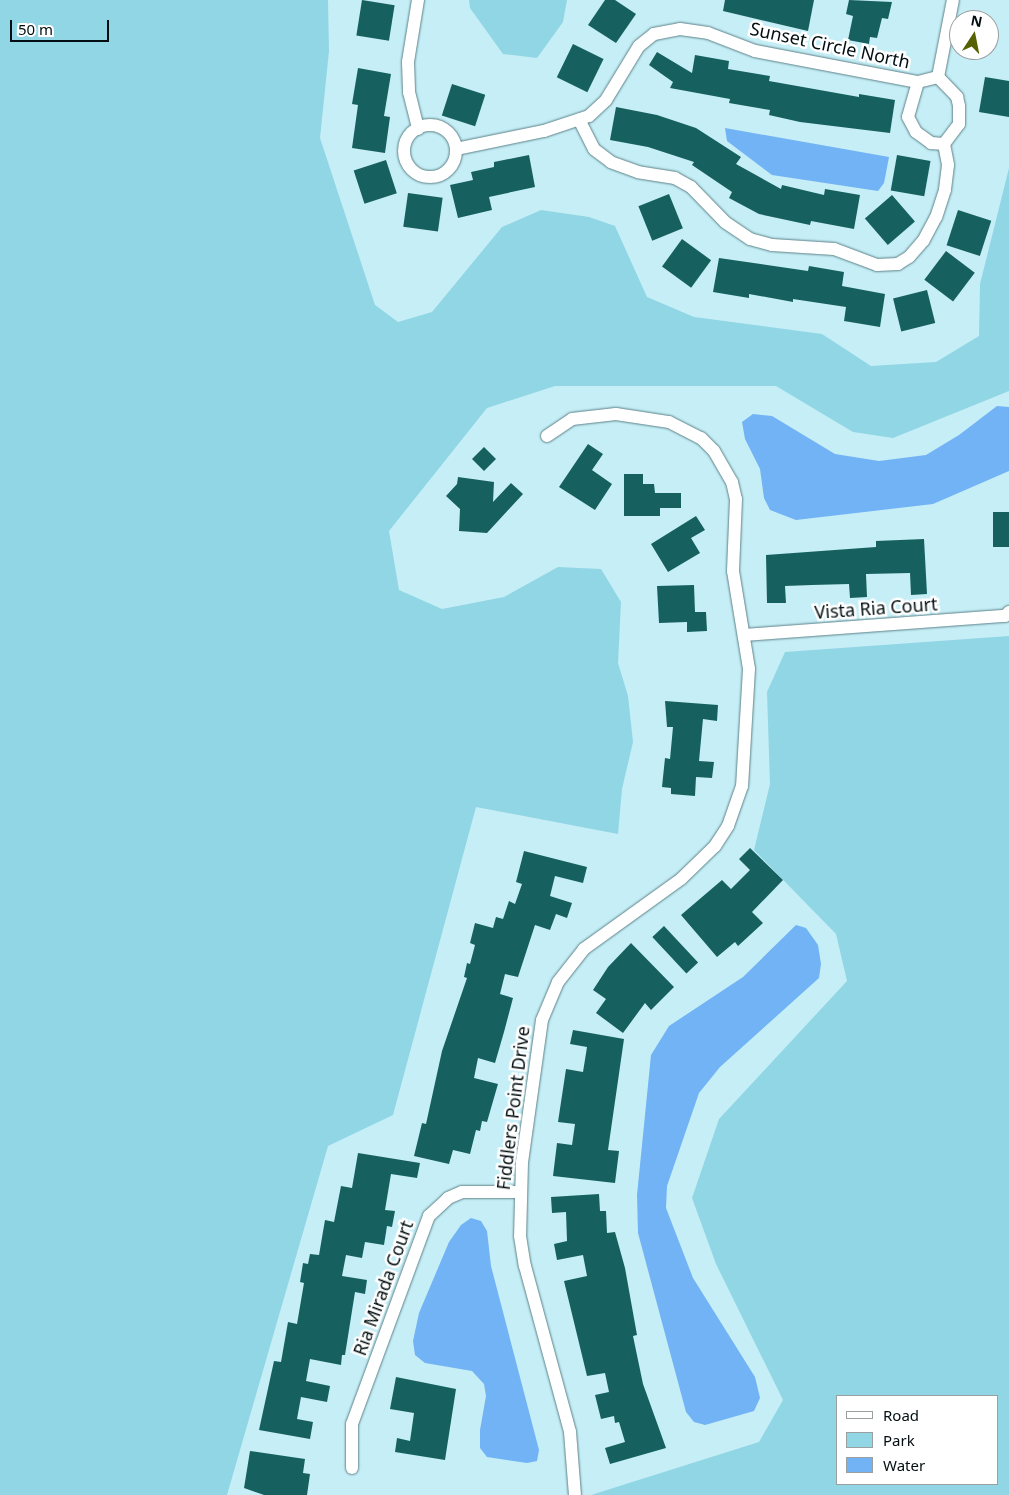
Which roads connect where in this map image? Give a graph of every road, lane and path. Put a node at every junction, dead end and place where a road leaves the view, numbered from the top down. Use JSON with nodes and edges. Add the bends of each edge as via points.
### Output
{"nodes":[{"id":1,"x":418,"y":0,"type":"edge"},
{"id":2,"x":953,"y":0,"type":"edge"},
{"id":3,"x":938,"y":78,"type":"junction"},
{"id":4,"x":918,"y":82,"type":"junction"},
{"id":5,"x":579,"y":120,"type":"junction"},
{"id":6,"x":418,"y":129,"type":"junction"},
{"id":7,"x":944,"y":144,"type":"junction"},
{"id":8,"x":456,"y":149,"type":"junction"},
{"id":9,"x":547,"y":436,"type":"dead end"},
{"id":10,"x":1009,"y":612,"type":"edge"},
{"id":11,"x":744,"y":635,"type":"junction"},
{"id":12,"x":519,"y":1192,"type":"junction"},
{"id":13,"x":352,"y":1468,"type":"dead end"},
{"id":14,"x":575,"y":1495,"type":"edge"}],
"edges":[{"from":1,"to":6,"type":"street","via":[[408,62],[409,92]]},
{"from":2,"to":3,"type":"street"},
{"from":3,"to":4,"type":"street"},
{"from":3,"to":7,"type":"street","via":[[956,97],[959,106],[959,124]]},
{"from":4,"to":5,"type":"street","name":"Sunset Circle North","via":[[897,75],[755,50],[708,33],[680,30],[654,34],[639,46],[606,100],[589,116]]},
{"from":4,"to":7,"type":"street","name":"Sunset Circle North","via":[[908,117],[916,132],[931,143]]},
{"from":5,"to":7,"type":"street","via":[[594,149],[612,162],[638,172],[675,178],[691,187],[725,222],[750,239],[772,245],[834,249],[877,265],[898,264],[923,241],[945,190],[948,165]]},
{"from":5,"to":8,"type":"street","name":"Sunset Circle North","via":[[544,131]]},
{"from":6,"to":8,"type":"street","via":[[435,126],[443,129]]},
{"from":6,"to":8,"type":"street","via":[[405,149],[409,166],[422,176],[446,172],[456,158]]},
{"from":9,"to":11,"type":"street","name":"Fiddlers Point Drive","via":[[572,419],[616,414],[669,422],[701,438],[714,451],[728,474],[736,499],[733,571]]},
{"from":10,"to":11,"type":"street","name":"Vista Ria Court","via":[[1005,616]]},
{"from":11,"to":12,"type":"street","name":"Fiddlers Point Drive","via":[[749,703],[738,804],[728,826],[703,859],[590,944],[558,982],[542,1020],[537,1044]]},
{"from":12,"to":13,"type":"street","name":"Ria Mirada Court","via":[[462,1192],[438,1206],[429,1216],[352,1424]]},
{"from":12,"to":14,"type":"street","name":"Fiddlers Point Drive","via":[[525,1266],[570,1432]]}]}
